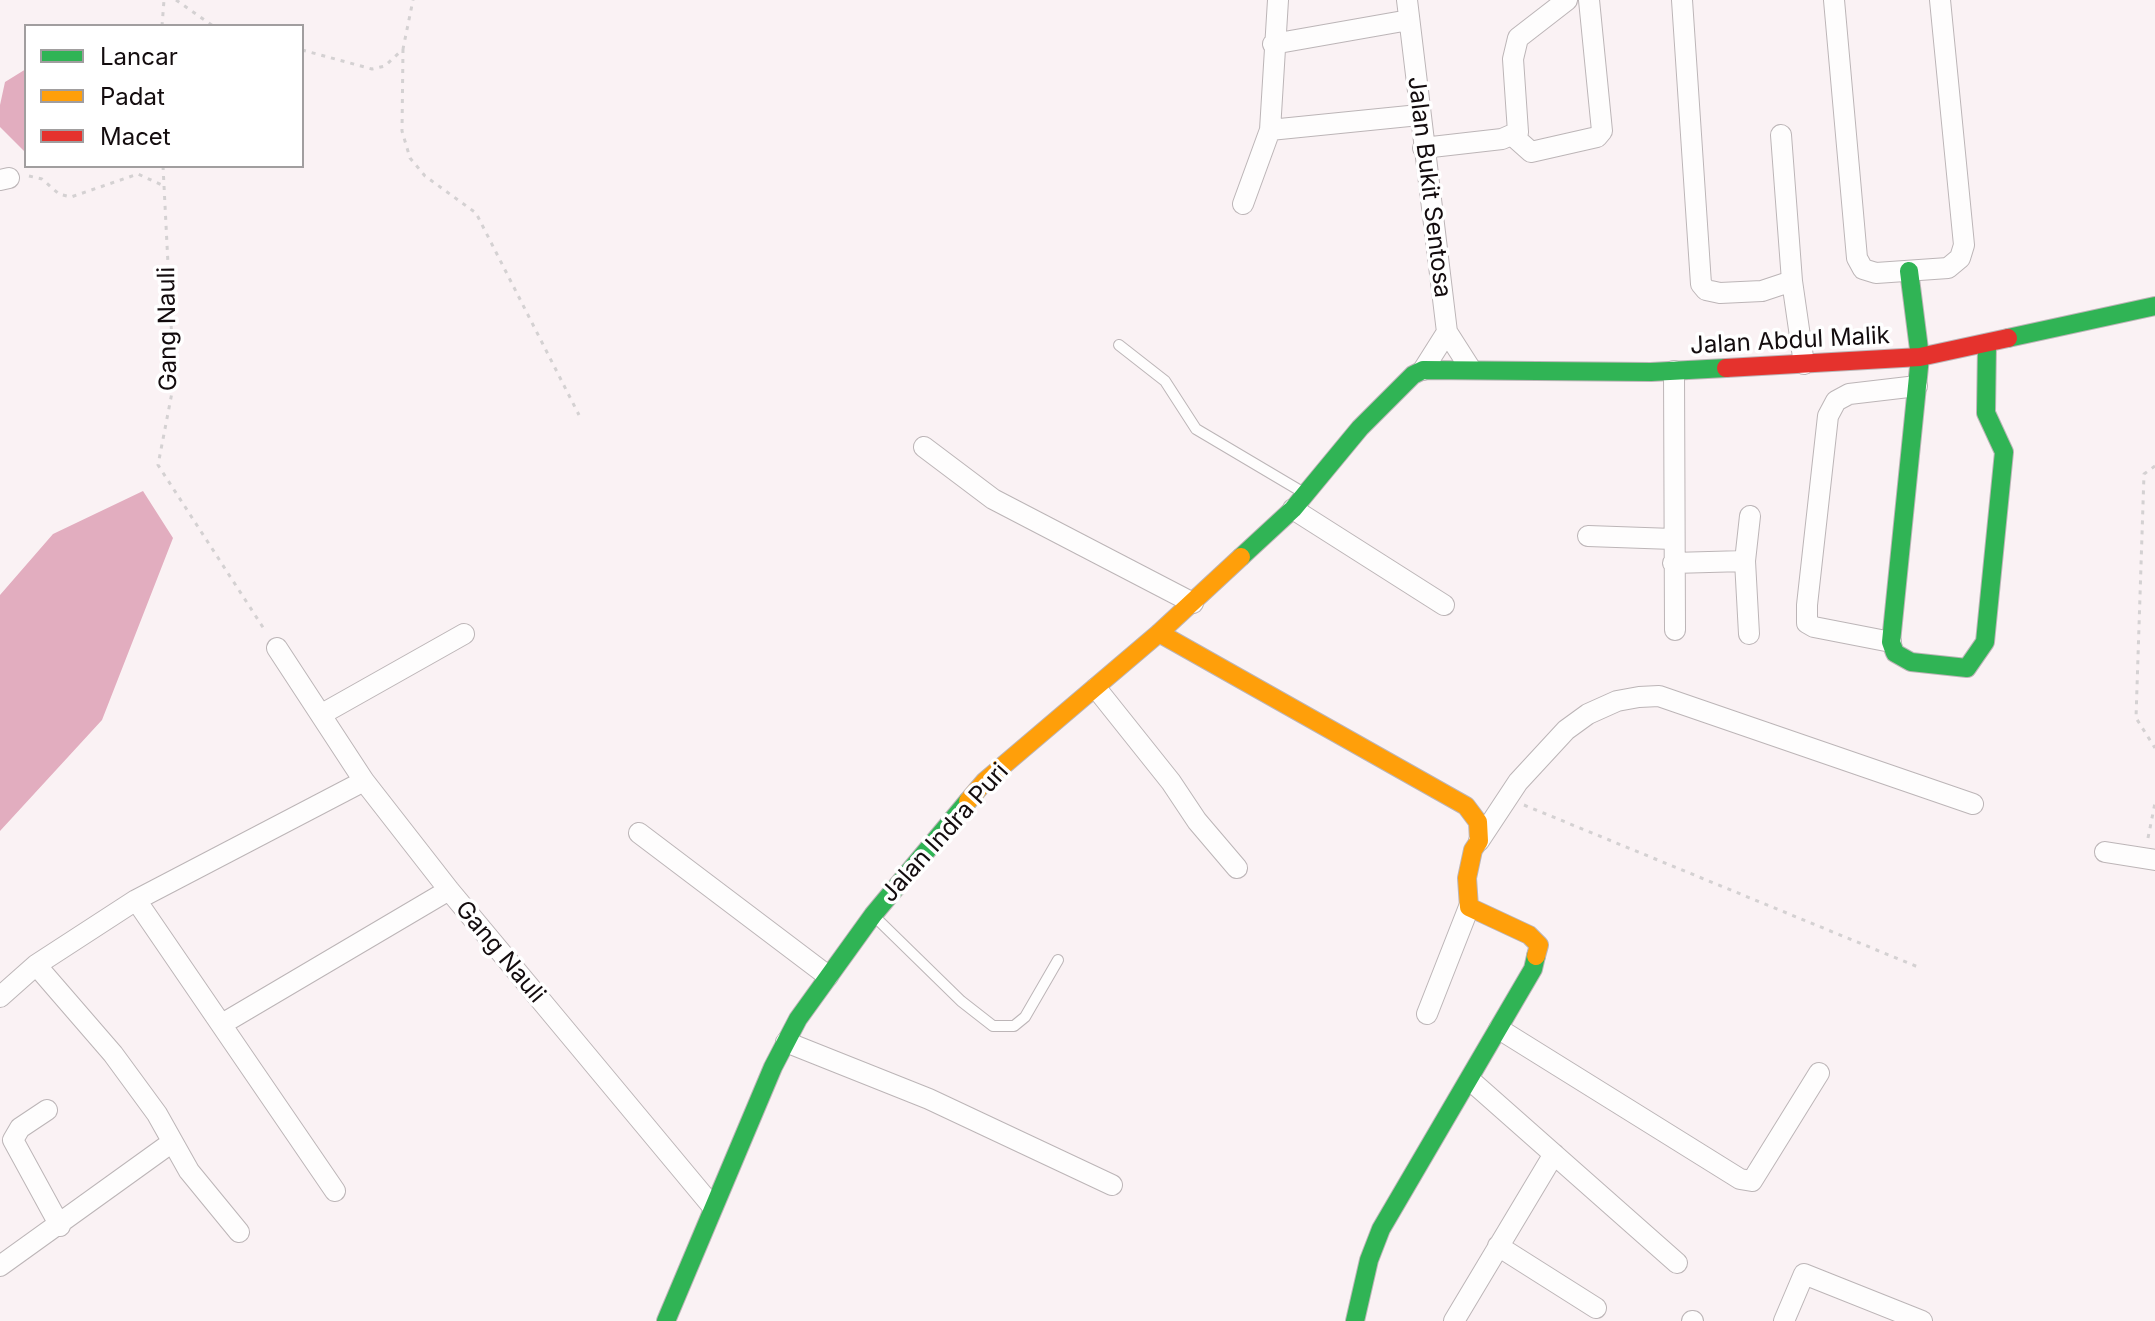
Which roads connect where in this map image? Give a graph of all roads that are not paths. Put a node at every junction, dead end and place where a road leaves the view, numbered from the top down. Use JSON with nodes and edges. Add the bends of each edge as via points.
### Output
{"nodes":[{"id":1,"x":1278,"y":0,"type":"edge"},
{"id":2,"x":1567,"y":0,"type":"edge"},
{"id":3,"x":1589,"y":0,"type":"edge"},
{"id":4,"x":1682,"y":0,"type":"edge"},
{"id":5,"x":1834,"y":0,"type":"edge"},
{"id":6,"x":1940,"y":0,"type":"edge"},
{"id":7,"x":1408,"y":10,"type":"edge"},
{"id":8,"x":1273,"y":44,"type":"junction"},
{"id":9,"x":1419,"y":115,"type":"junction"},
{"id":10,"x":1270,"y":130,"type":"junction"},
{"id":11,"x":1781,"y":135,"type":"dead end"},
{"id":12,"x":1513,"y":136,"type":"junction"},
{"id":13,"x":1423,"y":148,"type":"junction"},
{"id":14,"x":1243,"y":204,"type":"dead end"},
{"id":15,"x":1909,"y":271,"type":"junction"},
{"id":16,"x":1792,"y":281,"type":"junction"},
{"id":17,"x":2155,"y":306,"type":"edge"},
{"id":18,"x":1447,"y":332,"type":"junction"},
{"id":19,"x":1987,"y":343,"type":"junction"},
{"id":20,"x":1119,"y":345,"type":"dead end"},
{"id":21,"x":1920,"y":357,"type":"junction"},
{"id":22,"x":1804,"y":364,"type":"junction"},
{"id":23,"x":1470,"y":368,"type":"junction"},
{"id":24,"x":1423,"y":370,"type":"junction"},
{"id":25,"x":1674,"y":371,"type":"junction"},
{"id":26,"x":1917,"y":386,"type":"junction"},
{"id":27,"x":924,"y":447,"type":"dead end"},
{"id":28,"x":1298,"y":501,"type":"junction"},
{"id":29,"x":1750,"y":516,"type":"dead end"},
{"id":30,"x":1588,"y":536,"type":"dead end"},
{"id":31,"x":1673,"y":539,"type":"junction"},
{"id":32,"x":1745,"y":561,"type":"junction"},
{"id":33,"x":1673,"y":563,"type":"junction"},
{"id":34,"x":1193,"y":603,"type":"junction"},
{"id":35,"x":1444,"y":605,"type":"dead end"},
{"id":36,"x":1675,"y":630,"type":"dead end"},
{"id":37,"x":1159,"y":633,"type":"junction"},
{"id":38,"x":464,"y":634,"type":"dead end"},
{"id":39,"x":1749,"y":634,"type":"dead end"},
{"id":40,"x":1891,"y":642,"type":"junction"},
{"id":41,"x":277,"y":648,"type":"road end"},
{"id":42,"x":1096,"y":688,"type":"junction"},
{"id":43,"x":322,"y":714,"type":"junction"},
{"id":44,"x":364,"y":781,"type":"junction"},
{"id":45,"x":1973,"y":804,"type":"dead end"},
{"id":46,"x":639,"y":833,"type":"dead end"},
{"id":47,"x":1479,"y":841,"type":"junction"},
{"id":48,"x":2105,"y":852,"type":"dead end"},
{"id":49,"x":2150,"y":859,"type":"edge"},
{"id":50,"x":1237,"y":868,"type":"dead end"},
{"id":51,"x":449,"y":890,"type":"junction"},
{"id":52,"x":136,"y":900,"type":"junction"},
{"id":53,"x":1469,"y":907,"type":"junction"},
{"id":54,"x":873,"y":915,"type":"junction"},
{"id":55,"x":1058,"y":960,"type":"dead end"},
{"id":56,"x":36,"y":965,"type":"junction"},
{"id":57,"x":828,"y":976,"type":"junction"},
{"id":58,"x":0,"y":997,"type":"edge"},
{"id":59,"x":1427,"y":1014,"type":"dead end"},
{"id":60,"x":222,"y":1024,"type":"junction"},
{"id":61,"x":1499,"y":1029,"type":"junction"},
{"id":62,"x":786,"y":1042,"type":"junction"},
{"id":63,"x":1819,"y":1073,"type":"dead end"},
{"id":64,"x":1470,"y":1080,"type":"junction"},
{"id":65,"x":47,"y":1110,"type":"dead end"},
{"id":66,"x":171,"y":1143,"type":"junction"},
{"id":67,"x":1554,"y":1154,"type":"junction"},
{"id":68,"x":1112,"y":1185,"type":"dead end"},
{"id":69,"x":335,"y":1191,"type":"dead end"},
{"id":70,"x":712,"y":1206,"type":"junction"},
{"id":71,"x":60,"y":1226,"type":"junction"},
{"id":72,"x":239,"y":1232,"type":"dead end"},
{"id":73,"x":1498,"y":1246,"type":"junction"},
{"id":74,"x":1677,"y":1263,"type":"dead end"},
{"id":75,"x":0,"y":1266,"type":"edge"},
{"id":76,"x":1596,"y":1308,"type":"dead end"},
{"id":77,"x":666,"y":1321,"type":"edge"},
{"id":78,"x":1355,"y":1321,"type":"edge"},
{"id":79,"x":1454,"y":1321,"type":"edge"},
{"id":80,"x":1784,"y":1321,"type":"edge"},
{"id":81,"x":1922,"y":1321,"type":"edge"}],
"edges":[{"from":1,"to":8,"type":"street"},
{"from":2,"to":12,"type":"street","via":[[1518,38],[1513,59],[1520,124]]},
{"from":3,"to":12,"type":"street","via":[[1602,131],[1597,137],[1531,152]]},
{"from":4,"to":16,"type":"street","via":[[1701,284],[1720,293],[1762,291]]},
{"from":5,"to":15,"type":"street","via":[[1857,258],[1863,269],[1876,273]]},
{"from":6,"to":15,"type":"street","via":[[1964,245],[1960,258],[1948,268]]},
{"from":7,"to":8,"type":"street"},
{"from":7,"to":9,"type":"street","name":"Jalan Bukit Sentosa"},
{"from":8,"to":10,"type":"street"},
{"from":9,"to":10,"type":"street"},
{"from":9,"to":13,"type":"street","name":"Jalan Bukit Sentosa"},
{"from":10,"to":14,"type":"street"},
{"from":11,"to":16,"type":"street"},
{"from":12,"to":13,"type":"street"},
{"from":13,"to":18,"type":"street","name":"Jalan Bukit Sentosa"},
{"from":15,"to":21,"type":"street"},
{"from":16,"to":22,"type":"street"},
{"from":17,"to":19,"type":"street","name":"Jalan Abdul Malik"},
{"from":18,"to":23,"type":"street","name":"Jalan Bukit Sentosa"},
{"from":18,"to":24,"type":"street","name":"Jalan Indra Puri"},
{"from":19,"to":21,"type":"street","name":"Jalan Abdul Malik"},
{"from":19,"to":40,"type":"street","via":[[1986,413],[2004,452],[1985,642],[1967,668],[1911,662],[1895,653]]},
{"from":20,"to":28,"type":"lane","via":[[1165,381],[1196,429]]},
{"from":21,"to":22,"type":"street","name":"Jalan Abdul Malik"},
{"from":21,"to":26,"type":"street"},
{"from":22,"to":25,"type":"street","name":"Jalan Abdul Malik"},
{"from":23,"to":24,"type":"street","name":"Jalan Abdul Malik"},
{"from":23,"to":25,"type":"street","name":"Jalan Abdul Malik"},
{"from":24,"to":28,"type":"street","name":"Jalan Indra Puri","via":[[1360,428]]},
{"from":25,"to":31,"type":"street"},
{"from":26,"to":40,"type":"street"},
{"from":26,"to":40,"type":"street","via":[[1849,394],[1836,401],[1828,416],[1807,605],[1807,623],[1814,627]]},
{"from":27,"to":34,"type":"street","via":[[993,499]]},
{"from":28,"to":34,"type":"street","name":"Jalan Indra Puri"},
{"from":28,"to":35,"type":"street"},
{"from":29,"to":32,"type":"street"},
{"from":30,"to":31,"type":"street"},
{"from":31,"to":33,"type":"street"},
{"from":32,"to":33,"type":"street"},
{"from":32,"to":39,"type":"street"},
{"from":33,"to":36,"type":"street"},
{"from":34,"to":37,"type":"street","name":"Jalan Indra Puri"},
{"from":37,"to":42,"type":"street","name":"Jalan Indra Puri"},
{"from":37,"to":47,"type":"street","via":[[1452,795],[1478,822]]},
{"from":38,"to":43,"type":"street"},
{"from":41,"to":43,"type":"street","name":"Gang Nauli"},
{"from":42,"to":50,"type":"street"},
{"from":42,"to":54,"type":"street","name":"Jalan Indra Puri","via":[[985,781]]},
{"from":43,"to":44,"type":"street","name":"Gang Nauli"},
{"from":44,"to":51,"type":"street","name":"Gang Nauli"},
{"from":44,"to":52,"type":"street"},
{"from":45,"to":47,"type":"street","via":[[1659,696],[1617,701],[1588,714],[1546,749],[1506,797]]},
{"from":46,"to":57,"type":"street"},
{"from":47,"to":53,"type":"street","via":[[1467,878]]},
{"from":48,"to":49,"type":"street"},
{"from":51,"to":60,"type":"street"},
{"from":51,"to":70,"type":"street","name":"Gang Nauli"},
{"from":52,"to":56,"type":"street"},
{"from":52,"to":60,"type":"street"},
{"from":53,"to":59,"type":"street"},
{"from":53,"to":61,"type":"street","via":[[1529,935],[1539,945],[1539,957]]},
{"from":54,"to":55,"type":"lane","via":[[993,1026],[1014,1026],[1025,1017]]},
{"from":54,"to":57,"type":"street","name":"Jalan Indra Puri"},
{"from":56,"to":58,"type":"street"},
{"from":56,"to":66,"type":"street","via":[[113,1054],[157,1114]]},
{"from":57,"to":62,"type":"street","name":"Jalan Indra Puri"},
{"from":60,"to":69,"type":"street"},
{"from":61,"to":63,"type":"street","via":[[1740,1179],[1752,1181]]},
{"from":61,"to":64,"type":"street"},
{"from":62,"to":68,"type":"street","via":[[929,1099]]},
{"from":62,"to":70,"type":"street","name":"Jalan Indra Puri"},
{"from":64,"to":67,"type":"street"},
{"from":64,"to":78,"type":"street","via":[[1374,1244]]},
{"from":65,"to":71,"type":"street","via":[[20,1128],[13,1140]]},
{"from":66,"to":71,"type":"street"},
{"from":66,"to":72,"type":"street"},
{"from":67,"to":73,"type":"street"},
{"from":67,"to":74,"type":"street"},
{"from":70,"to":77,"type":"street","name":"Jalan Indra Puri"},
{"from":71,"to":75,"type":"street"},
{"from":73,"to":76,"type":"street"},
{"from":73,"to":79,"type":"street"},
{"from":80,"to":81,"type":"street","via":[[1804,1274]]}]}
